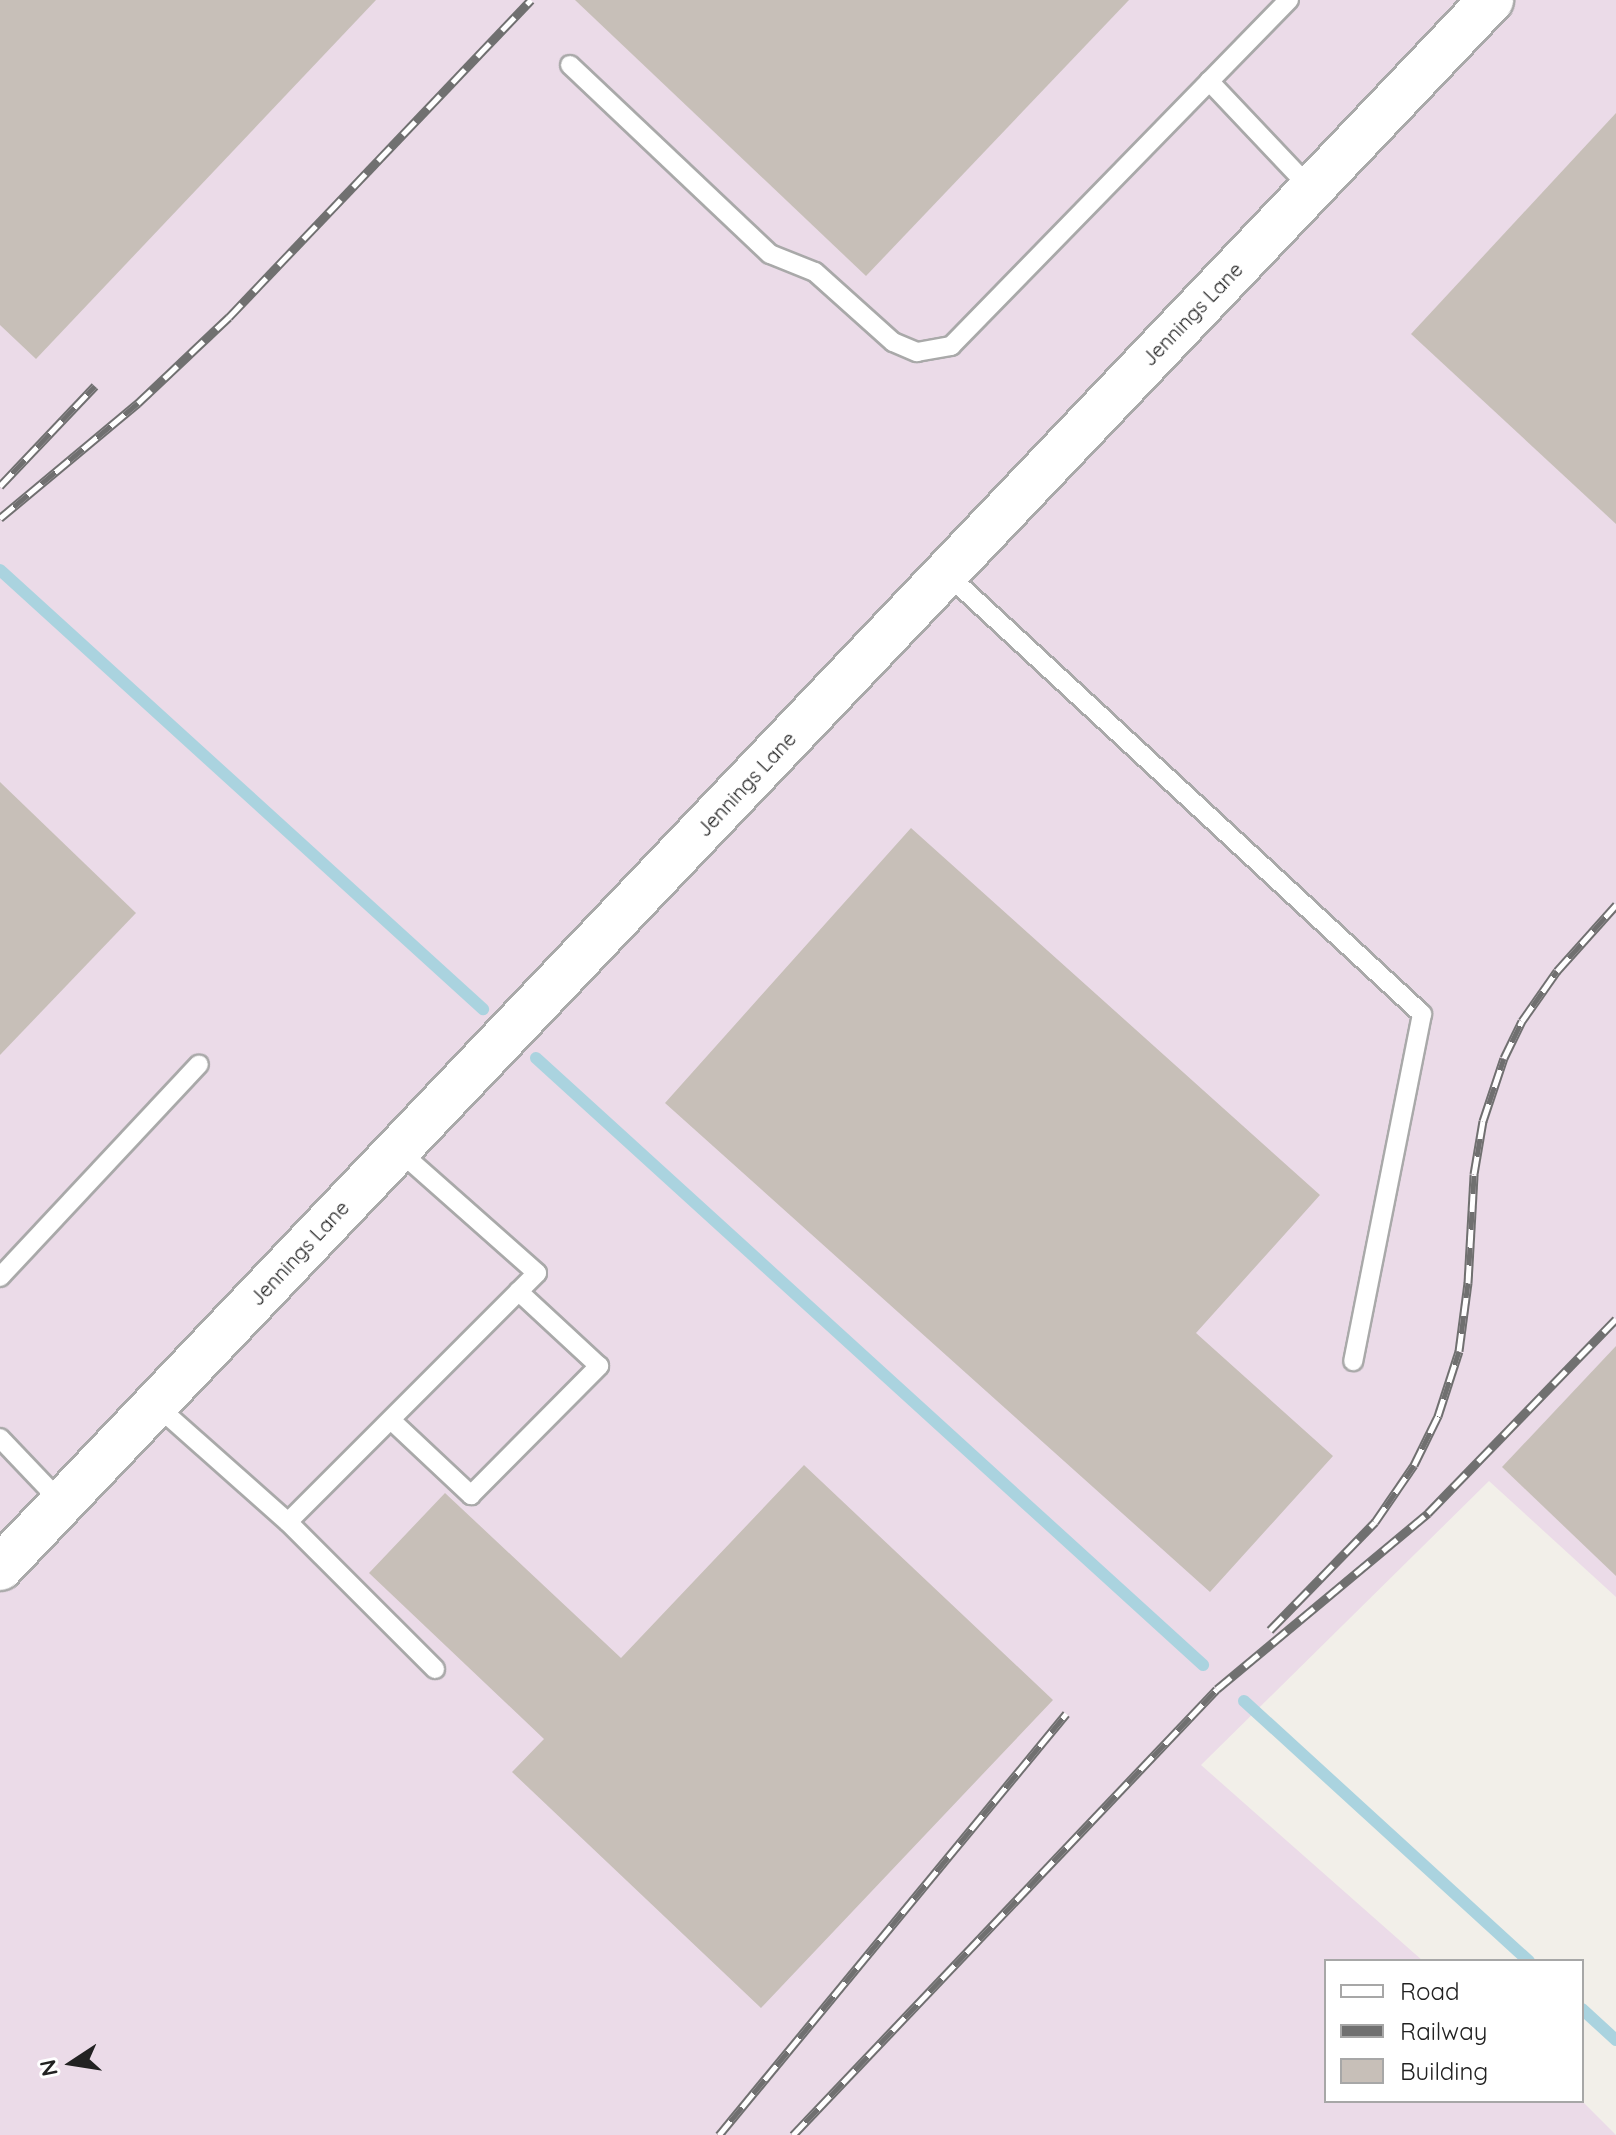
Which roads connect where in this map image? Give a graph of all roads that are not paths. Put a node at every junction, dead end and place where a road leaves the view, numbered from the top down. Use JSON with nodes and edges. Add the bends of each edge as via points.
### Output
{"nodes":[{"id":1,"x":1289,"y":0,"type":"edge"},
{"id":2,"x":1491,"y":0,"type":"edge"},
{"id":3,"x":570,"y":65,"type":"dead end"},
{"id":4,"x":1209,"y":81,"type":"junction"},
{"id":5,"x":1311,"y":189,"type":"junction"},
{"id":6,"x":946,"y":573,"type":"junction"},
{"id":7,"x":199,"y":1064,"type":"dead end"},
{"id":8,"x":397,"y":1149,"type":"junction"},
{"id":9,"x":0,"y":1277,"type":"edge"},
{"id":10,"x":518,"y":1291,"type":"junction"},
{"id":11,"x":1353,"y":1361,"type":"dead end"},
{"id":12,"x":156,"y":1405,"type":"junction"},
{"id":13,"x":391,"y":1420,"type":"junction"},
{"id":14,"x":0,"y":1438,"type":"edge"},
{"id":15,"x":62,"y":1503,"type":"junction"},
{"id":16,"x":288,"y":1522,"type":"junction"},
{"id":17,"x":0,"y":1568,"type":"edge"},
{"id":18,"x":435,"y":1669,"type":"dead end"}],
"edges":[{"from":1,"to":4,"type":"lane"},
{"from":2,"to":5,"type":"street","name":"Jennings Lane"},
{"from":3,"to":4,"type":"lane","via":[[770,254],[815,272],[893,342],[917,352],[951,346]]},
{"from":4,"to":5,"type":"lane"},
{"from":5,"to":6,"type":"street","name":"Jennings Lane"},
{"from":6,"to":8,"type":"street","name":"Jennings Lane"},
{"from":6,"to":11,"type":"lane","via":[[1422,1014]]},
{"from":7,"to":9,"type":"lane"},
{"from":8,"to":10,"type":"lane","via":[[537,1273]]},
{"from":8,"to":12,"type":"street","name":"Jennings Lane"},
{"from":10,"to":13,"type":"lane"},
{"from":10,"to":13,"type":"lane","via":[[599,1366],[471,1495]]},
{"from":12,"to":15,"type":"street","name":"Jennings Lane"},
{"from":12,"to":16,"type":"lane"},
{"from":13,"to":16,"type":"lane"},
{"from":14,"to":15,"type":"lane"},
{"from":15,"to":17,"type":"street","name":"Jennings Lane"},
{"from":16,"to":18,"type":"lane"}]}
